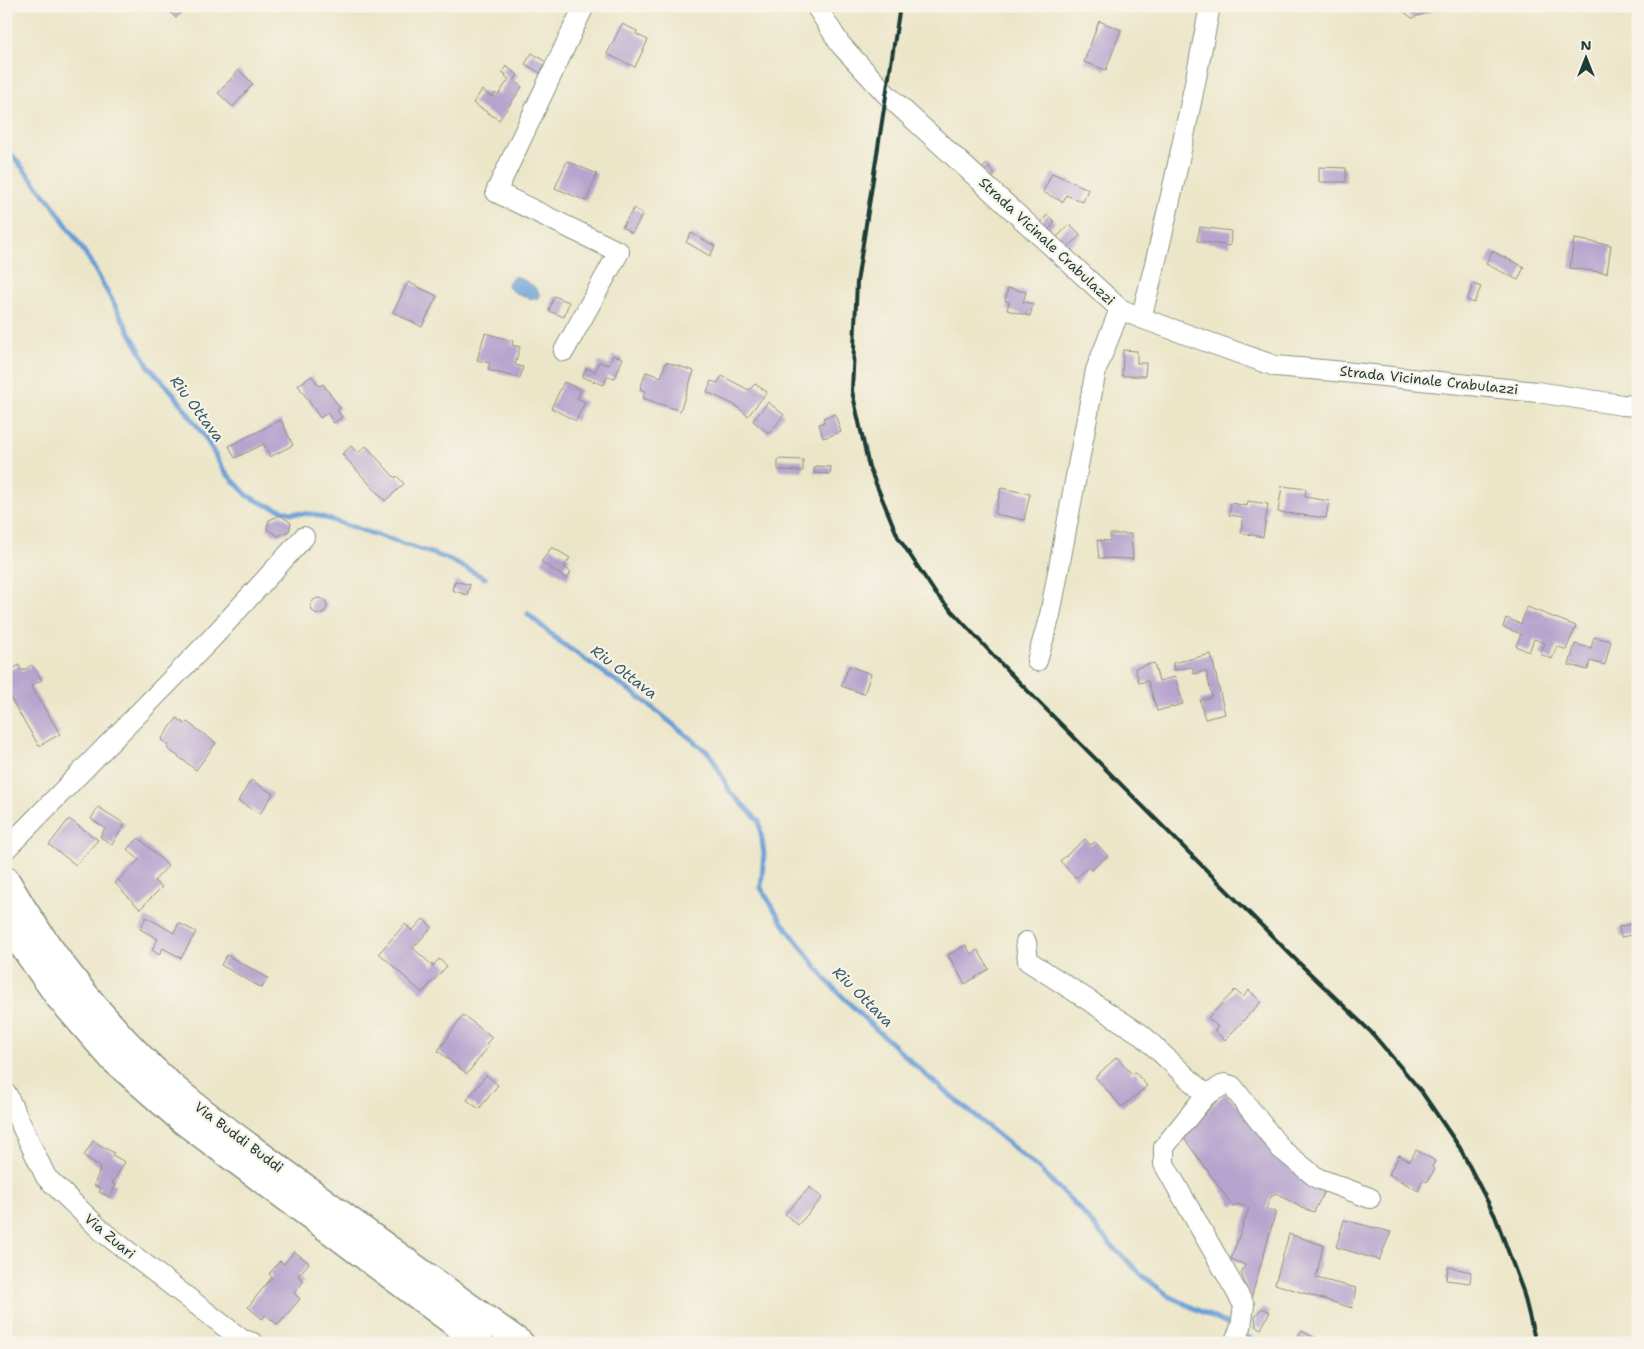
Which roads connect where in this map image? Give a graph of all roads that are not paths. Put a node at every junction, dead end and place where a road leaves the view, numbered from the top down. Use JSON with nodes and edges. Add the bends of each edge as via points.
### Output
{"nodes":[{"id":1,"x":584,"y":6,"type":"edge"},
{"id":2,"x":816,"y":6,"type":"edge"},
{"id":3,"x":1210,"y":6,"type":"edge"},
{"id":4,"x":1120,"y":309,"type":"junction"},
{"id":5,"x":1141,"y":318,"type":"junction"},
{"id":6,"x":564,"y":351,"type":"dead end"},
{"id":7,"x":1638,"y":406,"type":"edge"},
{"id":8,"x":304,"y":537,"type":"dead end"},
{"id":9,"x":1038,"y":661,"type":"dead end"},
{"id":10,"x":6,"y":849,"type":"edge"},
{"id":11,"x":6,"y":880,"type":"edge"},
{"id":12,"x":6,"y":923,"type":"edge"},
{"id":13,"x":1026,"y":942,"type":"dead end"},
{"id":14,"x":6,"y":1093,"type":"edge"},
{"id":15,"x":1206,"y":1095,"type":"junction"},
{"id":16,"x":1370,"y":1198,"type":"dead end"},
{"id":17,"x":253,"y":1343,"type":"edge"},
{"id":18,"x":480,"y":1343,"type":"edge"},
{"id":19,"x":521,"y":1343,"type":"edge"},
{"id":20,"x":1234,"y":1343,"type":"edge"}],
"edges":[{"from":1,"to":6,"type":"street","via":[[496,192],[618,252]]},
{"from":2,"to":4,"type":"street","name":"Strada Vicinale Crabulazzi","via":[[840,44],[886,94]]},
{"from":3,"to":5,"type":"street","via":[[1158,256]]},
{"from":4,"to":5,"type":"street","name":"Strada Vicinale Crabulazzi"},
{"from":4,"to":9,"type":"street","via":[[1096,370],[1050,615]]},
{"from":5,"to":7,"type":"street","name":"Strada Vicinale Crabulazzi","via":[[1275,366],[1537,392]]},
{"from":8,"to":10,"type":"street","via":[[212,638]]},
{"from":11,"to":19,"type":"main road","name":"Via Buddi Buddi","via":[[23,910],[75,981],[126,1040],[177,1089],[244,1142]]},
{"from":12,"to":18,"type":"main road","name":"Via Buddi Buddi","via":[[58,997],[107,1053],[181,1120]]},
{"from":13,"to":15,"type":"street","via":[[1028,961],[1142,1035]]},
{"from":14,"to":17,"type":"street","name":"Via Zuari","via":[[46,1177],[103,1232],[241,1339]]},
{"from":15,"to":16,"type":"street","via":[[1225,1084],[1232,1086],[1281,1149],[1317,1178]]},
{"from":15,"to":20,"type":"street","via":[[1164,1147],[1164,1164],[1244,1305],[1241,1327]]}]}
